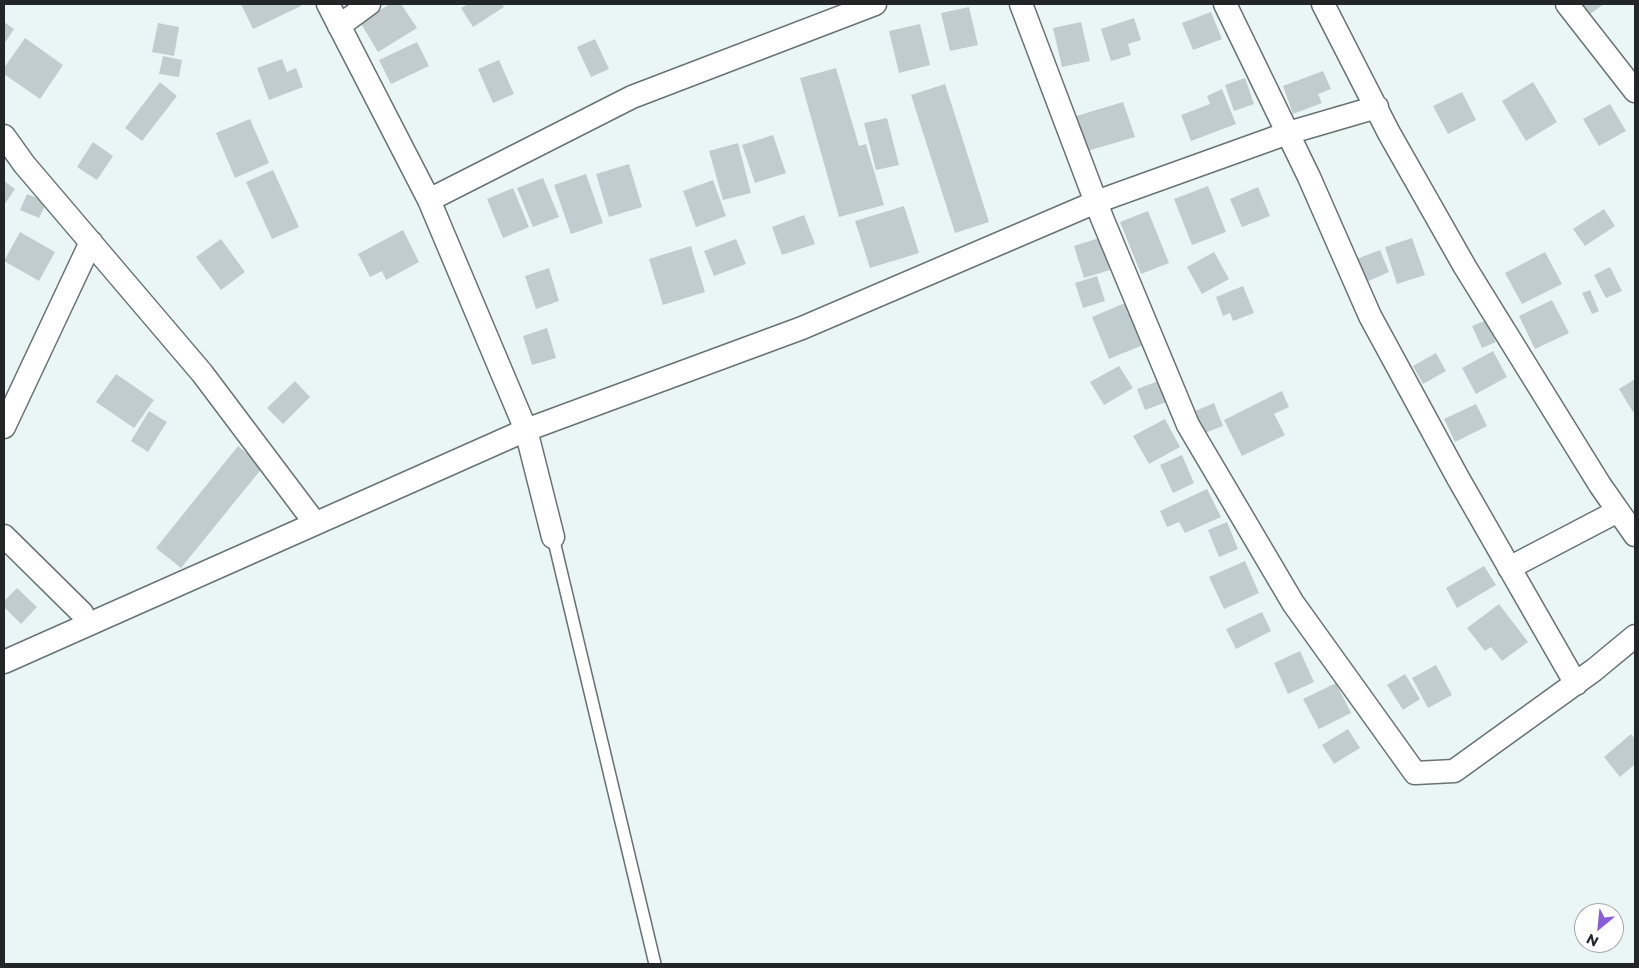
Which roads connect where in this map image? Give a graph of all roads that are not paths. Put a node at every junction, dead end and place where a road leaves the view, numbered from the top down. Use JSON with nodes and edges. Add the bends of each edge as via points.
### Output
{"nodes":[{"id":1,"x":328,"y":4,"type":"edge"},
{"id":2,"x":369,"y":4,"type":"edge"},
{"id":3,"x":875,"y":4,"type":"edge"},
{"id":4,"x":1022,"y":4,"type":"edge"},
{"id":5,"x":1225,"y":4,"type":"edge"},
{"id":6,"x":1323,"y":4,"type":"edge"},
{"id":7,"x":1567,"y":4,"type":"edge"},
{"id":8,"x":339,"y":26,"type":"junction"},
{"id":9,"x":1635,"y":91,"type":"edge"},
{"id":10,"x":1377,"y":107,"type":"junction"},
{"id":11,"x":1288,"y":133,"type":"junction"},
{"id":12,"x":4,"y":136,"type":"edge"},
{"id":13,"x":429,"y":200,"type":"junction"},
{"id":14,"x":1096,"y":202,"type":"junction"},
{"id":15,"x":90,"y":242,"type":"junction"},
{"id":16,"x":4,"y":427,"type":"edge"},
{"id":17,"x":526,"y":430,"type":"junction"},
{"id":18,"x":1618,"y":511,"type":"junction"},
{"id":19,"x":316,"y":523,"type":"junction"},
{"id":20,"x":1635,"y":535,"type":"edge"},
{"id":21,"x":4,"y":536,"type":"edge"},
{"id":22,"x":553,"y":537,"type":"joint"},
{"id":23,"x":1509,"y":568,"type":"junction"},
{"id":24,"x":82,"y":613,"type":"dead end"},
{"id":25,"x":1635,"y":636,"type":"edge"},
{"id":26,"x":4,"y":662,"type":"edge"},
{"id":27,"x":1576,"y":684,"type":"junction"},
{"id":28,"x":656,"y":964,"type":"edge"}],
"edges":[{"from":1,"to":8,"type":"street"},
{"from":2,"to":8,"type":"street"},
{"from":3,"to":13,"type":"street","via":[[632,96]]},
{"from":4,"to":14,"type":"street"},
{"from":5,"to":11,"type":"street"},
{"from":6,"to":10,"type":"street"},
{"from":7,"to":9,"type":"street"},
{"from":8,"to":13,"type":"street"},
{"from":10,"to":11,"type":"street"},
{"from":10,"to":18,"type":"street","via":[[1465,266]]},
{"from":11,"to":14,"type":"street"},
{"from":11,"to":23,"type":"street","via":[[1370,316]]},
{"from":12,"to":15,"type":"street"},
{"from":13,"to":17,"type":"street"},
{"from":14,"to":17,"type":"street","via":[[802,328]]},
{"from":14,"to":27,"type":"street","via":[[1188,425],[1293,603],[1415,773],[1454,771]]},
{"from":15,"to":16,"type":"street"},
{"from":15,"to":19,"type":"street","via":[[202,373]]},
{"from":17,"to":19,"type":"street"},
{"from":17,"to":22,"type":"street"},
{"from":18,"to":20,"type":"street"},
{"from":18,"to":23,"type":"street"},
{"from":19,"to":26,"type":"street"},
{"from":21,"to":24,"type":"street"},
{"from":22,"to":28,"type":"lane"},
{"from":23,"to":27,"type":"street"},
{"from":25,"to":27,"type":"street"}]}
